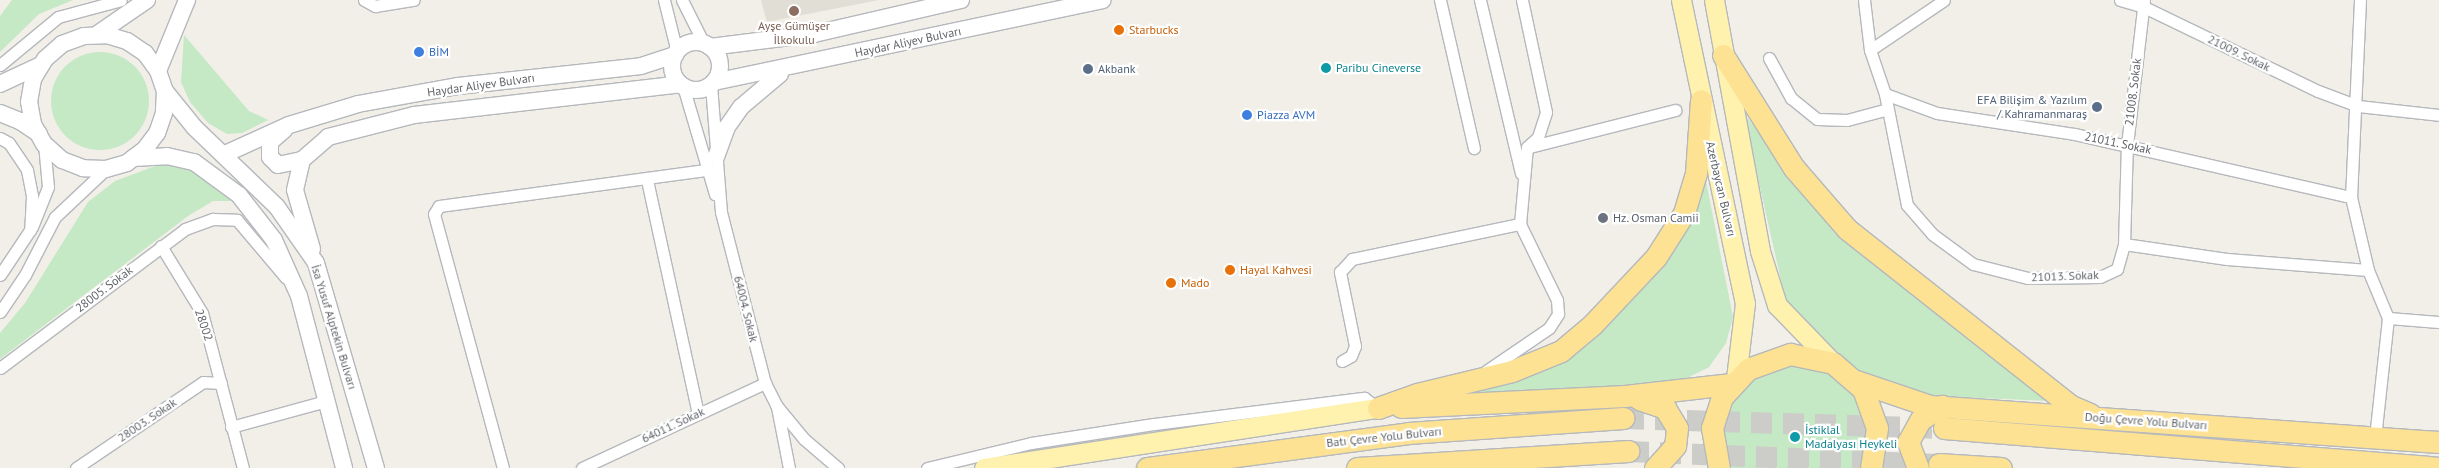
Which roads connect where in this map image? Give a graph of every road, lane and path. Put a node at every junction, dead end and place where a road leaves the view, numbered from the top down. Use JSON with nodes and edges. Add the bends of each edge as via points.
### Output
{"nodes":[{"id":1,"x":120,"y":0,"type":"edge"},
{"id":2,"x":146,"y":0,"type":"edge"},
{"id":3,"x":187,"y":0,"type":"edge"},
{"id":4,"x":364,"y":0,"type":"edge"},
{"id":5,"x":414,"y":0,"type":"edge"},
{"id":6,"x":664,"y":0,"type":"edge"},
{"id":7,"x":682,"y":0,"type":"edge"},
{"id":8,"x":961,"y":0,"type":"edge"},
{"id":9,"x":1102,"y":0,"type":"edge"},
{"id":10,"x":1440,"y":0,"type":"edge"},
{"id":11,"x":1480,"y":0,"type":"edge"},
{"id":12,"x":1522,"y":0,"type":"edge"},
{"id":13,"x":1681,"y":0,"type":"edge"},
{"id":14,"x":1714,"y":0,"type":"edge"},
{"id":15,"x":1864,"y":0,"type":"edge"},
{"id":16,"x":1944,"y":0,"type":"edge"},
{"id":17,"x":2120,"y":0,"type":"edge"},
{"id":18,"x":2360,"y":0,"type":"edge"},
{"id":19,"x":2144,"y":3,"type":"edge"},
{"id":20,"x":96,"y":35,"type":"junction"},
{"id":21,"x":707,"y":46,"type":"junction"},
{"id":22,"x":1870,"y":50,"type":"junction"},
{"id":23,"x":676,"y":53,"type":"junction"},
{"id":24,"x":1723,"y":54,"type":"junction"},
{"id":25,"x":1769,"y":58,"type":"dead end"},
{"id":26,"x":0,"y":65,"type":"edge"},
{"id":27,"x":42,"y":65,"type":"junction"},
{"id":28,"x":788,"y":68,"type":"junction"},
{"id":29,"x":158,"y":71,"type":"junction"},
{"id":30,"x":712,"y":83,"type":"junction"},
{"id":31,"x":0,"y":84,"type":"edge"},
{"id":32,"x":681,"y":85,"type":"junction"},
{"id":33,"x":164,"y":91,"type":"junction"},
{"id":34,"x":1885,"y":94,"type":"junction"},
{"id":35,"x":1701,"y":100,"type":"junction"},
{"id":36,"x":2358,"y":106,"type":"junction"},
{"id":37,"x":1888,"y":109,"type":"junction"},
{"id":38,"x":1675,"y":110,"type":"dead end"},
{"id":39,"x":0,"y":113,"type":"edge"},
{"id":40,"x":2439,"y":115,"type":"edge"},
{"id":41,"x":289,"y":125,"type":"junction"},
{"id":42,"x":0,"y":138,"type":"edge"},
{"id":43,"x":42,"y":139,"type":"junction"},
{"id":44,"x":2127,"y":145,"type":"junction"},
{"id":45,"x":1527,"y":147,"type":"junction"},
{"id":46,"x":1474,"y":148,"type":"dead end"},
{"id":47,"x":225,"y":154,"type":"junction"},
{"id":48,"x":133,"y":158,"type":"junction"},
{"id":49,"x":302,"y":160,"type":"junction"},
{"id":50,"x":711,"y":164,"type":"junction"},
{"id":51,"x":106,"y":169,"type":"junction"},
{"id":52,"x":1523,"y":179,"type":"junction"},
{"id":53,"x":648,"y":180,"type":"junction"},
{"id":54,"x":2351,"y":197,"type":"junction"},
{"id":55,"x":721,"y":212,"type":"junction"},
{"id":56,"x":1520,"y":224,"type":"junction"},
{"id":57,"x":30,"y":230,"type":"junction"},
{"id":58,"x":2124,"y":244,"type":"junction"},
{"id":59,"x":161,"y":246,"type":"junction"},
{"id":60,"x":316,"y":263,"type":"junction"},
{"id":61,"x":2368,"y":270,"type":"junction"},
{"id":62,"x":0,"y":275,"type":"edge"},
{"id":63,"x":298,"y":296,"type":"junction"},
{"id":64,"x":0,"y":312,"type":"edge"},
{"id":65,"x":2388,"y":318,"type":"junction"},
{"id":66,"x":2439,"y":322,"type":"edge"},
{"id":67,"x":1342,"y":361,"type":"dead end"},
{"id":68,"x":1833,"y":363,"type":"junction"},
{"id":69,"x":0,"y":368,"type":"edge"},
{"id":70,"x":1466,"y":381,"type":"junction"},
{"id":71,"x":1734,"y":381,"type":"junction"},
{"id":72,"x":1856,"y":381,"type":"junction"},
{"id":73,"x":220,"y":383,"type":"junction"},
{"id":74,"x":765,"y":383,"type":"junction"},
{"id":75,"x":1625,"y":396,"type":"junction"},
{"id":76,"x":326,"y":401,"type":"junction"},
{"id":77,"x":776,"y":405,"type":"junction"},
{"id":78,"x":1942,"y":406,"type":"junction"},
{"id":79,"x":1378,"y":408,"type":"junction"},
{"id":80,"x":698,"y":413,"type":"junction"},
{"id":81,"x":1622,"y":418,"type":"tunnel mouth"},
{"id":82,"x":2102,"y":419,"type":"junction"},
{"id":83,"x":231,"y":427,"type":"junction"},
{"id":84,"x":1944,"y":428,"type":"tunnel mouth"},
{"id":85,"x":2375,"y":437,"type":"junction"},
{"id":86,"x":2439,"y":442,"type":"edge"},
{"id":87,"x":1628,"y":450,"type":"tunnel mouth"},
{"id":88,"x":1939,"y":464,"type":"dead end"},
{"id":89,"x":76,"y":468,"type":"edge"},
{"id":90,"x":243,"y":468,"type":"edge"},
{"id":91,"x":344,"y":468,"type":"edge"},
{"id":92,"x":376,"y":468,"type":"edge"},
{"id":93,"x":503,"y":468,"type":"edge"},
{"id":94,"x":582,"y":468,"type":"edge"},
{"id":95,"x":789,"y":468,"type":"edge"},
{"id":96,"x":838,"y":468,"type":"edge"},
{"id":97,"x":927,"y":468,"type":"edge"},
{"id":98,"x":984,"y":468,"type":"edge"},
{"id":99,"x":1147,"y":468,"type":"edge"},
{"id":100,"x":1357,"y":468,"type":"edge"},
{"id":101,"x":1654,"y":468,"type":"edge"},
{"id":102,"x":1718,"y":468,"type":"edge"},
{"id":103,"x":1871,"y":468,"type":"edge"},
{"id":104,"x":1918,"y":468,"type":"edge"},
{"id":105,"x":2001,"y":468,"type":"edge"},
{"id":106,"x":2439,"y":468,"type":"edge"}],
"edges":[{"from":1,"to":26,"type":"street","via":[[58,17]]},
{"from":2,"to":20,"type":"main road"},
{"from":3,"to":29,"type":"main road"},
{"from":4,"to":5,"type":"street","via":[[375,6]]},
{"from":6,"to":23,"type":"street"},
{"from":7,"to":21,"type":"street"},
{"from":8,"to":21,"type":"main road","via":[[814,34]]},
{"from":9,"to":28,"type":"main road","name":"Haydar Aliyev Bulvarı"},
{"from":10,"to":46,"type":"street"},
{"from":11,"to":52,"type":"street"},
{"from":12,"to":45,"type":"street","via":[[1546,112],[1538,137]]},
{"from":13,"to":35,"type":"main road","name":"Azerbaycan Bulvarı"},
{"from":14,"to":24,"type":"main road"},
{"from":15,"to":22,"type":"street","name":"21013. Sokak"},
{"from":16,"to":22,"type":"street"},
{"from":17,"to":19,"type":"street","name":"21009. Sokak"},
{"from":18,"to":36,"type":"street"},
{"from":19,"to":36,"type":"street","name":"21009. Sokak","via":[[2318,91]]},
{"from":19,"to":44,"type":"street","name":"21008. Sokak"},
{"from":20,"to":27,"type":"main road","via":[[62,44]]},
{"from":20,"to":29,"type":"main road","via":[[127,41],[145,54]]},
{"from":21,"to":23,"type":"main road","via":[[690,44]]},
{"from":21,"to":30,"type":"main road","via":[[720,64]]},
{"from":22,"to":34,"type":"street","name":"21013. Sokak"},
{"from":23,"to":32,"type":"main road","via":[[673,73]]},
{"from":23,"to":41,"type":"main road","name":"Haydar Aliyev Bulvarı","via":[[642,66],[458,86],[376,101]]},
{"from":24,"to":68,"type":"main road","via":[[1760,251],[1777,305]]},
{"from":24,"to":82,"type":"highway","via":[[1794,168],[1847,229],[2071,406]]},
{"from":25,"to":37,"type":"street","via":[[1791,98],[1817,119],[1847,120]]},
{"from":27,"to":31,"type":"main road"},
{"from":27,"to":43,"type":"main road","via":[[33,79],[29,102]]},
{"from":28,"to":30,"type":"main road","name":"Haydar Aliyev Bulvarı"},
{"from":28,"to":50,"type":"main road","via":[[760,87],[741,107],[727,127]]},
{"from":29,"to":33,"type":"main road"},
{"from":30,"to":32,"type":"main road","via":[[697,90]]},
{"from":30,"to":50,"type":"street","name":"64004. Sokak"},
{"from":32,"to":49,"type":"main road","name":"Haydar Aliyev Bulvarı","via":[[414,115],[328,137]]},
{"from":32,"to":50,"type":"street","name":"64004. Sokak"},
{"from":33,"to":47,"type":"main road","name":"İsa Yusuf Alptekin Bulvarı","via":[[194,127]]},
{"from":33,"to":48,"type":"main road","via":[[164,113],[158,133]]},
{"from":34,"to":37,"type":"street","name":"21013. Sokak"},
{"from":34,"to":44,"type":"street","name":"21011. Sokak","via":[[1937,113]]},
{"from":35,"to":70,"type":"highway","via":[[1696,173],[1689,200],[1676,229],[1656,257],[1618,299],[1561,351],[1512,370]]},
{"from":35,"to":71,"type":"main road","name":"Azerbaycan Bulvarı","via":[[1745,303]]},
{"from":36,"to":40,"type":"street","name":"21009. Sokak"},
{"from":36,"to":54,"type":"street"},
{"from":37,"to":58,"type":"street","name":"21013. Sokak","via":[[1908,205],[1932,234],[1973,264],[2028,278],[2100,277],[2117,270]]},
{"from":38,"to":45,"type":"street"},
{"from":39,"to":43,"type":"main road","via":[[20,120]]},
{"from":41,"to":47,"type":"main road","name":"Haydar Aliyev Bulvarı"},
{"from":41,"to":49,"type":"main road","name":"Haydar Aliyev Bulvarı","via":[[270,142],[270,158],[278,165]]},
{"from":42,"to":57,"type":"street","via":[[9,143],[27,170],[32,196]]},
{"from":43,"to":51,"type":"main road","via":[[69,162],[83,168]]},
{"from":43,"to":57,"type":"street","via":[[48,187]]},
{"from":44,"to":54,"type":"street","name":"21011. Sokak"},
{"from":44,"to":58,"type":"street","name":"21008. Sokak"},
{"from":45,"to":52,"type":"street"},
{"from":47,"to":60,"type":"main road","name":"İsa Yusuf Alptekin Bulvarı","via":[[277,206]]},
{"from":48,"to":51,"type":"main road"},
{"from":48,"to":63,"type":"main road","name":"İsa Yusuf Alptekin Bulvarı","via":[[167,156],[194,162],[239,195],[274,240]]},
{"from":49,"to":60,"type":"main road","via":[[295,190]]},
{"from":50,"to":53,"type":"street"},
{"from":50,"to":55,"type":"street","name":"64004. Sokak"},
{"from":50,"to":55,"type":"street","name":"64004. Sokak"},
{"from":51,"to":64,"type":"street","via":[[55,218],[25,275]]},
{"from":52,"to":56,"type":"street"},
{"from":53,"to":80,"type":"street"},
{"from":53,"to":93,"type":"street","via":[[439,206],[434,214]]},
{"from":54,"to":61,"type":"street"},
{"from":55,"to":74,"type":"street","name":"64004. Sokak"},
{"from":56,"to":67,"type":"street","via":[[1352,259],[1340,272],[1354,346],[1351,356]]},
{"from":56,"to":70,"type":"street","via":[[1558,300],[1558,314],[1549,328],[1535,339]]},
{"from":57,"to":62,"type":"street"},
{"from":58,"to":61,"type":"street","via":[[2226,259]]},
{"from":59,"to":63,"type":"street","name":"28005. Sokak","via":[[185,229],[213,219],[237,220],[261,244]]},
{"from":59,"to":69,"type":"street","name":"28005. Sokak"},
{"from":59,"to":73,"type":"street","name":"28002","via":[[202,313]]},
{"from":60,"to":92,"type":"main road","name":"İsa Yusuf Alptekin Bulvarı"},
{"from":61,"to":65,"type":"street"},
{"from":63,"to":76,"type":"main road","name":"İsa Yusuf Alptekin Bulvarı"},
{"from":65,"to":66,"type":"street"},
{"from":65,"to":85,"type":"street"},
{"from":68,"to":71,"type":"highway","via":[[1804,354],[1775,356]]},
{"from":68,"to":72,"type":"highway"},
{"from":70,"to":79,"type":"highway"},
{"from":71,"to":75,"type":"highway","name":"Batı Çevre Yolu Bulvarı"},
{"from":71,"to":102,"type":"highway","via":[[1722,397],[1712,428]]},
{"from":72,"to":78,"type":"highway","name":"Doğu Çevre Yolu Bulvarı","via":[[1894,396]]},
{"from":72,"to":103,"type":"highway","via":[[1875,417],[1877,448]]},
{"from":73,"to":83,"type":"street","name":"28002"},
{"from":73,"to":89,"type":"street","name":"28003. Sokak","via":[[203,382]]},
{"from":74,"to":77,"type":"street","name":"64004. Sokak"},
{"from":74,"to":80,"type":"street","name":"64011. Sokak"},
{"from":75,"to":79,"type":"highway","name":"Batı Çevre Yolu Bulvarı"},
{"from":75,"to":101,"type":"highway","via":[[1665,408],[1677,428],[1675,446]]},
{"from":76,"to":83,"type":"street"},
{"from":76,"to":91,"type":"main road","name":"İsa Yusuf Alptekin Bulvarı"},
{"from":77,"to":95,"type":"street"},
{"from":77,"to":96,"type":"street","via":[[804,439]]},
{"from":78,"to":82,"type":"highway","name":"Doğu Çevre Yolu Bulvarı"},
{"from":78,"to":104,"type":"highway","via":[[1921,419],[1913,429],[1908,442]]},
{"from":79,"to":97,"type":"street","via":[[1364,398],[1230,414],[1031,443]]},
{"from":79,"to":98,"type":"main road"},
{"from":80,"to":94,"type":"street","name":"64011. Sokak"},
{"from":81,"to":99,"type":"highway","name":"Batı Çevre Yolu Bulvarı","via":[[1408,433]]},
{"from":82,"to":85,"type":"highway","name":"Doğu Çevre Yolu Bulvarı"},
{"from":83,"to":90,"type":"street","name":"28002"},
{"from":84,"to":106,"type":"highway","name":"Doğu Çevre Yolu Bulvarı"},
{"from":85,"to":86,"type":"highway","name":"Doğu Çevre Yolu Bulvarı"},
{"from":87,"to":100,"type":"highway"},
{"from":88,"to":105,"type":"highway"}]}
